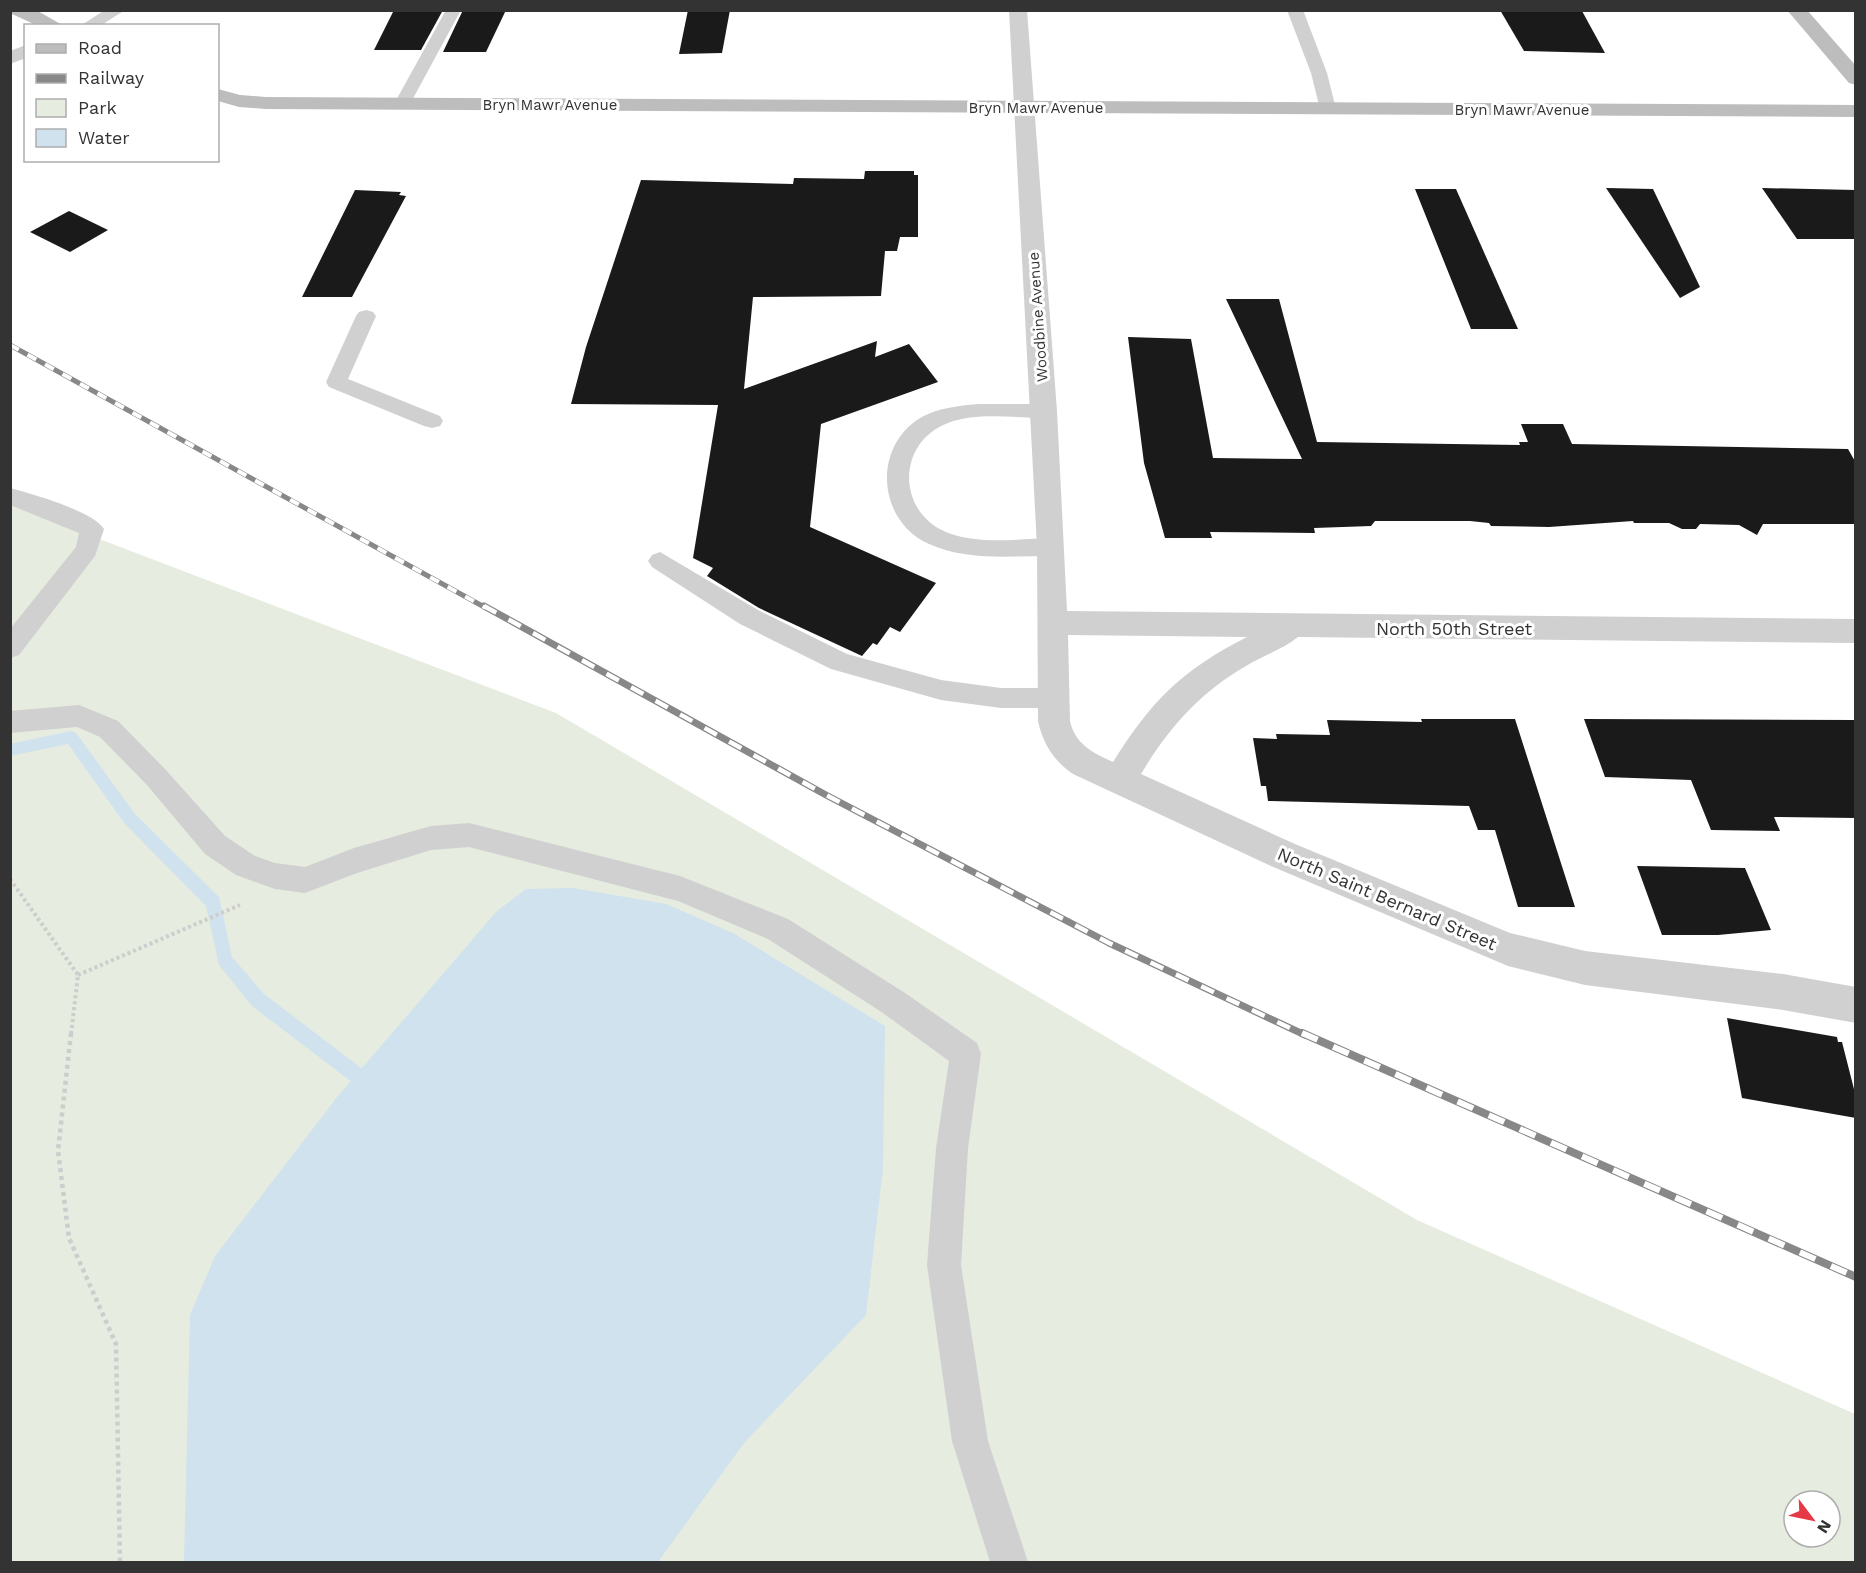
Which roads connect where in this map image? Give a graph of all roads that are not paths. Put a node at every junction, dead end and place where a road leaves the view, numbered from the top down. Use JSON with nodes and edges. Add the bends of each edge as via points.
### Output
{"nodes":[{"id":1,"x":19,"y":10,"type":"edge"},
{"id":2,"x":118,"y":10,"type":"edge"},
{"id":3,"x":454,"y":10,"type":"edge"},
{"id":4,"x":1018,"y":10,"type":"edge"},
{"id":5,"x":1295,"y":10,"type":"edge"},
{"id":6,"x":1796,"y":10,"type":"edge"},
{"id":7,"x":50,"y":24,"type":"edge"},
{"id":8,"x":91,"y":24,"type":"edge"},
{"id":9,"x":24,"y":52,"type":"edge"},
{"id":10,"x":10,"y":58,"type":"edge"},
{"id":11,"x":1856,"y":80,"type":"edge"},
{"id":12,"x":219,"y":95,"type":"edge"},
{"id":13,"x":402,"y":104,"type":"junction"},
{"id":14,"x":1024,"y":108,"type":"junction"},
{"id":15,"x":1328,"y":109,"type":"junction"},
{"id":16,"x":1856,"y":111,"type":"edge"},
{"id":17,"x":366,"y":316,"type":"dead end"},
{"id":18,"x":1044,"y":411,"type":"junction"},
{"id":19,"x":432,"y":421,"type":"dead end"},
{"id":20,"x":10,"y":496,"type":"edge"},
{"id":21,"x":1051,"y":547,"type":"junction"},
{"id":22,"x":660,"y":561,"type":"dead end"},
{"id":23,"x":1053,"y":624,"type":"junction"},
{"id":24,"x":1292,"y":628,"type":"junction"},
{"id":25,"x":1856,"y":631,"type":"edge"},
{"id":26,"x":10,"y":648,"type":"edge"},
{"id":27,"x":1054,"y":698,"type":"junction"},
{"id":28,"x":10,"y":722,"type":"edge"},
{"id":29,"x":1120,"y":779,"type":"junction"},
{"id":30,"x":1856,"y":1005,"type":"edge"},
{"id":31,"x":1009,"y":1563,"type":"edge"}],
"edges":[{"from":1,"to":7,"type":"street"},
{"from":2,"to":8,"type":"lane"},
{"from":3,"to":13,"type":"lane"},
{"from":4,"to":14,"type":"street","name":"Woodbine Avenue"},
{"from":5,"to":15,"type":"lane"},
{"from":6,"to":11,"type":"street"},
{"from":9,"to":10,"type":"street"},
{"from":12,"to":13,"type":"street","name":"Bryn Mawr Avenue","via":[[252,103]]},
{"from":13,"to":14,"type":"street","name":"Bryn Mawr Avenue"},
{"from":14,"to":15,"type":"street","name":"Bryn Mawr Avenue"},
{"from":14,"to":18,"type":"street","name":"Woodbine Avenue"},
{"from":15,"to":16,"type":"street","name":"Bryn Mawr Avenue"},
{"from":17,"to":19,"type":"lane","via":[[336,382]]},
{"from":18,"to":21,"type":"street","name":"Woodbine Avenue"},
{"from":18,"to":21,"type":"lane","via":[[962,413],[921,427],[901,452],[898,486],[901,505],[909,518],[935,537],[976,547]]},
{"from":20,"to":26,"type":"lane","via":[[92,529],[87,550]]},
{"from":21,"to":23,"type":"street","name":"Woodbine Avenue"},
{"from":22,"to":27,"type":"lane","via":[[749,617],[840,662],[941,690],[1001,698]]},
{"from":23,"to":24,"type":"street","name":"North 50th Street"},
{"from":23,"to":27,"type":"street","name":"North Saint Bernard Street"},
{"from":24,"to":25,"type":"street","name":"North 50th Street"},
{"from":24,"to":29,"type":"street","via":[[1219,667],[1179,698],[1159,719]]},
{"from":27,"to":29,"type":"street","name":"North Saint Bernard Street","via":[[1058,738],[1065,750],[1084,764]]},
{"from":28,"to":31,"type":"lane","via":[[79,716],[109,729],[215,845],[246,866],[275,876],[305,880],[431,838],[469,835],[680,889],[778,929],[966,1054],[952,1148],[944,1265],[970,1442]]},
{"from":29,"to":30,"type":"street","name":"North Saint Bernard Street","via":[[1283,855],[1526,955],[1585,968],[1783,992]]}]}
